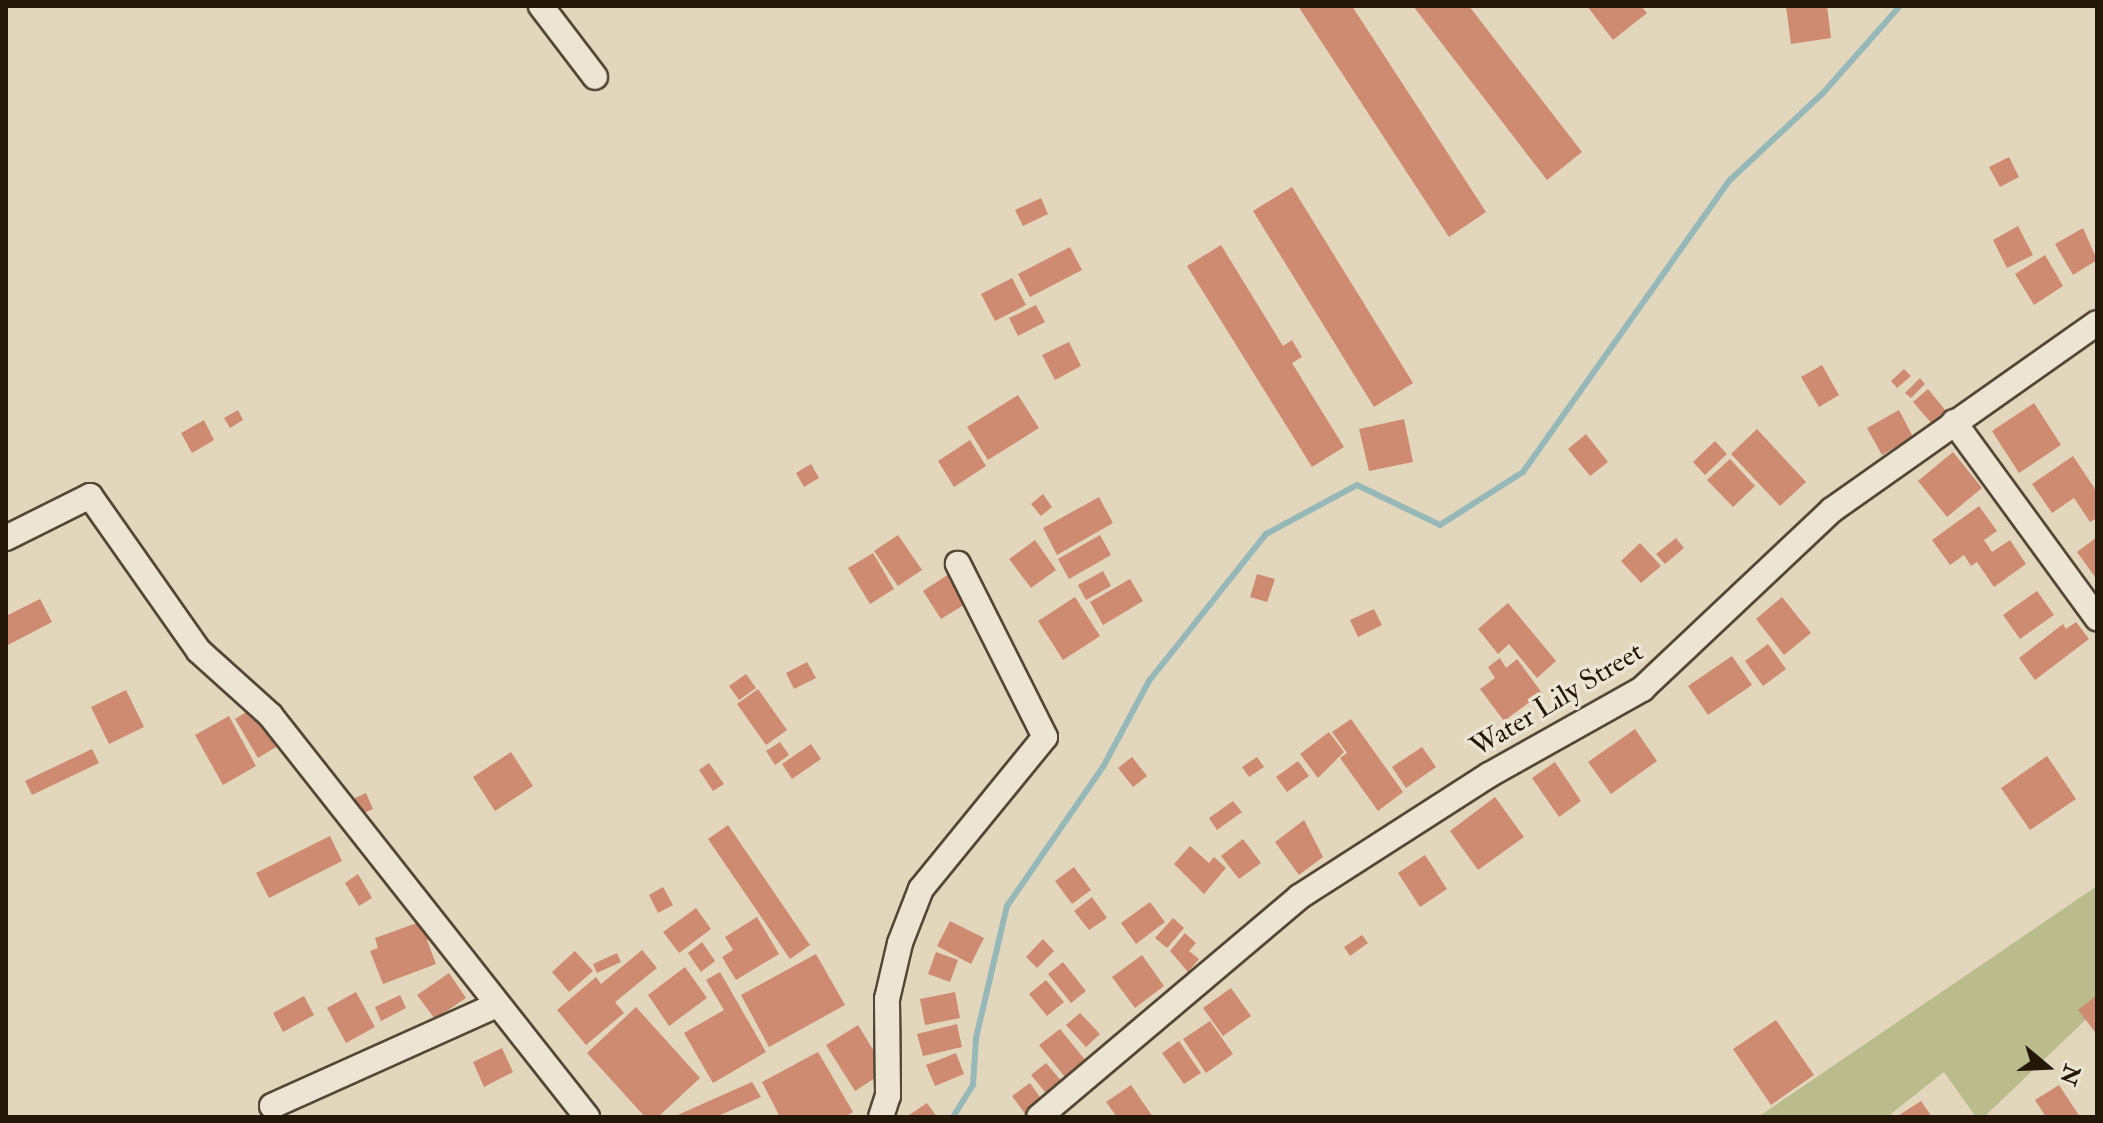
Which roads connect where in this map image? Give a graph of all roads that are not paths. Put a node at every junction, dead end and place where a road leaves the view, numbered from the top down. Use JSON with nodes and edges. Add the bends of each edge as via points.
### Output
{"nodes":[{"id":1,"x":541,"y":6,"type":"edge"},
{"id":2,"x":595,"y":77,"type":"dead end"},
{"id":3,"x":2097,"y":323,"type":"edge"},
{"id":4,"x":1954,"y":422,"type":"junction"},
{"id":5,"x":6,"y":538,"type":"edge"},
{"id":6,"x":958,"y":564,"type":"dead end"},
{"id":7,"x":2097,"y":618,"type":"edge"},
{"id":8,"x":497,"y":1005,"type":"junction"},
{"id":9,"x":272,"y":1106,"type":"dead end"},
{"id":10,"x":587,"y":1117,"type":"edge"},
{"id":11,"x":881,"y":1117,"type":"edge"},
{"id":12,"x":1039,"y":1117,"type":"edge"}],
"edges":[{"from":1,"to":2,"type":"street"},
{"from":3,"to":4,"type":"street","name":"Water Lily Street"},
{"from":4,"to":7,"type":"street"},
{"from":4,"to":12,"type":"street","name":"Water Lily Street","via":[[1832,510],[1653,680],[1489,775],[1299,897]]},
{"from":5,"to":8,"type":"street","via":[[90,496],[199,651],[270,715]]},
{"from":6,"to":11,"type":"street","via":[[1045,737],[921,889],[900,943],[887,999],[888,1096]]},
{"from":8,"to":9,"type":"street"},
{"from":8,"to":10,"type":"street"}]}
